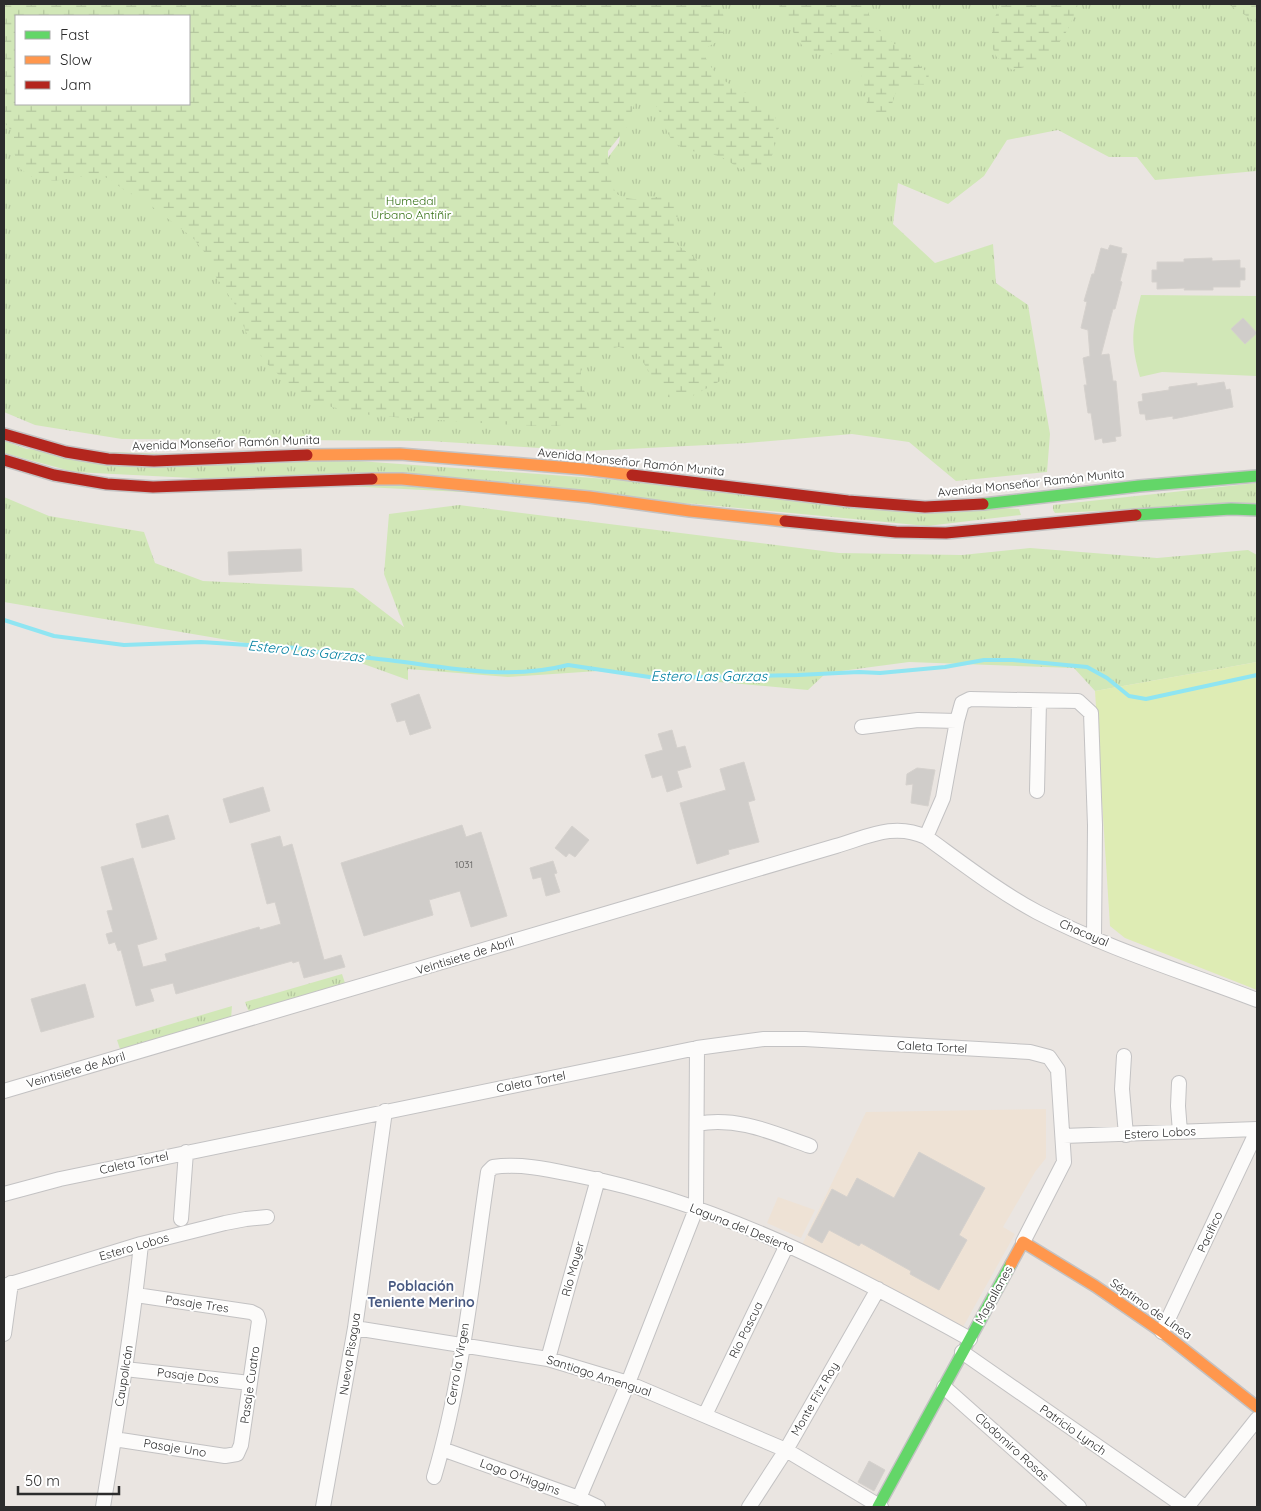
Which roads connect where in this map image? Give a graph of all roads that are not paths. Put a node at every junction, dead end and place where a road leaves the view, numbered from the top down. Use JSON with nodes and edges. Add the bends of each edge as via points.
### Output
{"nodes":[{"id":1,"x":4,"y":434,"type":"edge"},
{"id":2,"x":4,"y":460,"type":"edge"},
{"id":3,"x":1257,"y":476,"type":"edge"},
{"id":4,"x":1049,"y":510,"type":"junction"},
{"id":5,"x":1257,"y":510,"type":"edge"},
{"id":6,"x":1025,"y":512,"type":"junction"},
{"id":7,"x":1039,"y":700,"type":"junction"},
{"id":8,"x":957,"y":720,"type":"junction"},
{"id":9,"x":862,"y":727,"type":"dead end"},
{"id":10,"x":1037,"y":791,"type":"dead end"},
{"id":11,"x":926,"y":837,"type":"junction"},
{"id":12,"x":1094,"y":938,"type":"junction"},
{"id":13,"x":1257,"y":1000,"type":"edge"},
{"id":14,"x":697,"y":1048,"type":"junction"},
{"id":15,"x":1124,"y":1056,"type":"dead end"},
{"id":16,"x":1058,"y":1070,"type":"joint"},
{"id":17,"x":1179,"y":1083,"type":"dead end"},
{"id":18,"x":4,"y":1091,"type":"edge"},
{"id":19,"x":385,"y":1112,"type":"junction"},
{"id":20,"x":697,"y":1124,"type":"junction"},
{"id":21,"x":1257,"y":1130,"type":"edge"},
{"id":22,"x":1180,"y":1132,"type":"junction"},
{"id":23,"x":1126,"y":1135,"type":"junction"},
{"id":24,"x":1063,"y":1136,"type":"junction"},
{"id":25,"x":810,"y":1146,"type":"dead end"},
{"id":26,"x":186,"y":1152,"type":"junction"},
{"id":27,"x":498,"y":1166,"type":"joint"},
{"id":28,"x":598,"y":1180,"type":"junction"},
{"id":29,"x":4,"y":1194,"type":"edge"},
{"id":30,"x":696,"y":1209,"type":"junction"},
{"id":31,"x":266,"y":1217,"type":"dead end"},
{"id":32,"x":181,"y":1219,"type":"dead end"},
{"id":33,"x":1023,"y":1242,"type":"junction"},
{"id":34,"x":141,"y":1244,"type":"junction"},
{"id":35,"x":787,"y":1245,"type":"junction"},
{"id":36,"x":7,"y":1285,"type":"edge"},
{"id":37,"x":878,"y":1289,"type":"junction"},
{"id":38,"x":136,"y":1295,"type":"junction"},
{"id":39,"x":257,"y":1315,"type":"joint"},
{"id":40,"x":355,"y":1328,"type":"junction"},
{"id":41,"x":1162,"y":1332,"type":"junction"},
{"id":42,"x":4,"y":1334,"type":"edge"},
{"id":43,"x":970,"y":1339,"type":"junction"},
{"id":44,"x":462,"y":1346,"type":"junction"},
{"id":45,"x":962,"y":1352,"type":"junction"},
{"id":46,"x":548,"y":1359,"type":"junction"},
{"id":47,"x":125,"y":1369,"type":"junction"},
{"id":48,"x":250,"y":1383,"type":"junction"},
{"id":49,"x":628,"y":1383,"type":"junction"},
{"id":50,"x":944,"y":1387,"type":"junction"},
{"id":51,"x":1257,"y":1406,"type":"edge"},
{"id":52,"x":705,"y":1415,"type":"junction"},
{"id":53,"x":1257,"y":1419,"type":"edge"},
{"id":54,"x":114,"y":1438,"type":"junction"},
{"id":55,"x":442,"y":1449,"type":"junction"},
{"id":56,"x":786,"y":1450,"type":"junction"},
{"id":57,"x":236,"y":1454,"type":"joint"},
{"id":58,"x":434,"y":1477,"type":"dead end"},
{"id":59,"x":579,"y":1498,"type":"junction"},
{"id":60,"x":103,"y":1507,"type":"edge"},
{"id":61,"x":323,"y":1507,"type":"edge"},
{"id":62,"x":598,"y":1507,"type":"edge"},
{"id":63,"x":749,"y":1507,"type":"edge"},
{"id":64,"x":879,"y":1507,"type":"edge"},
{"id":65,"x":1079,"y":1507,"type":"edge"},
{"id":66,"x":1186,"y":1507,"type":"edge"}],
"edges":[{"from":1,"to":6,"type":"main road","name":"Avenida Monseñor Ramón Munita","via":[[66,452],[130,460],[400,454],[619,473],[892,506],[959,506]]},
{"from":2,"to":6,"type":"main road","name":"Avenida Monseñor Ramón Munita","via":[[64,477],[129,486],[402,479],[896,532],[946,534]]},
{"from":3,"to":4,"type":"main road","name":"Avenida Monseñor Ramón Munita","via":[[1139,486]]},
{"from":4,"to":5,"type":"main road","name":"Avenida Monseñor Ramón Munita"},
{"from":4,"to":6,"type":"main road","name":"Avenida Monseñor Ramón Munita"},
{"from":4,"to":6,"type":"main road","name":"Avenida Monseñor Ramón Munita"},
{"from":7,"to":8,"type":"street","via":[[970,698],[962,703]]},
{"from":7,"to":10,"type":"street"},
{"from":7,"to":12,"type":"street","via":[[1078,701],[1091,713],[1095,825]]},
{"from":8,"to":9,"type":"street","via":[[918,720]]},
{"from":8,"to":11,"type":"street","via":[[943,798]]},
{"from":11,"to":12,"type":"street","name":"Chacayal","via":[[995,888]]},
{"from":11,"to":18,"type":"street","name":"Veintisiete de Abril","via":[[907,830],[886,832]]},
{"from":12,"to":13,"type":"street","name":"Chacayal"},
{"from":14,"to":16,"type":"street","name":"Caleta Tortel","via":[[764,1039],[805,1039],[1020,1052],[1049,1057]]},
{"from":14,"to":19,"type":"street","name":"Caleta Tortel"},
{"from":14,"to":20,"type":"street"},
{"from":15,"to":23,"type":"street","via":[[1122,1089]]},
{"from":16,"to":24,"type":"street","name":"Magallanes"},
{"from":17,"to":22,"type":"street"},
{"from":19,"to":26,"type":"street","name":"Caleta Tortel"},
{"from":19,"to":40,"type":"street","name":"Nueva Pisagua"},
{"from":20,"to":25,"type":"street","via":[[729,1122],[760,1127]]},
{"from":20,"to":30,"type":"street"},
{"from":21,"to":22,"type":"street","name":"Estero Lobos"},
{"from":21,"to":41,"type":"street","name":"Pacifico"},
{"from":22,"to":23,"type":"street","name":"Estero Lobos"},
{"from":23,"to":24,"type":"street","name":"Estero Lobos"},
{"from":24,"to":33,"type":"street","name":"Magallanes","via":[[1064,1162],[1060,1173]]},
{"from":26,"to":29,"type":"street","name":"Caleta Tortel","via":[[60,1178]]},
{"from":26,"to":32,"type":"street"},
{"from":27,"to":28,"type":"street","name":"Laguna del Desierto","via":[[531,1167]]},
{"from":27,"to":44,"type":"street","name":"Cerro la Virgen","via":[[488,1172]]},
{"from":28,"to":30,"type":"street","name":"Laguna del Desierto","via":[[648,1192]]},
{"from":28,"to":46,"type":"street","name":"Río Mayer"},
{"from":30,"to":35,"type":"street","name":"Laguna del Desierto"},
{"from":30,"to":49,"type":"street"},
{"from":31,"to":34,"type":"street","name":"Estero Lobos"},
{"from":33,"to":41,"type":"main road","name":"Séptimo de Línea"},
{"from":33,"to":43,"type":"main road","name":"Magallanes"},
{"from":34,"to":36,"type":"street","name":"Estero Lobos"},
{"from":34,"to":38,"type":"street","name":"Caupolicán"},
{"from":35,"to":37,"type":"street","name":"Laguna del Desierto"},
{"from":35,"to":52,"type":"street","name":"Río Pascua"},
{"from":36,"to":42,"type":"street"},
{"from":37,"to":43,"type":"street","name":"Laguna del Desierto"},
{"from":37,"to":56,"type":"street","name":"Monte Fitz Roy"},
{"from":38,"to":39,"type":"street","name":"Pasaje Tres"},
{"from":38,"to":47,"type":"street","name":"Caupolicán"},
{"from":39,"to":48,"type":"street","name":"Pasaje Cuatro","via":[[259,1321]]},
{"from":40,"to":44,"type":"street","name":"Santiago Amengual"},
{"from":40,"to":61,"type":"street","name":"Nueva Pisagua"},
{"from":41,"to":51,"type":"main road","name":"Séptimo de Línea"},
{"from":43,"to":45,"type":"main road","name":"Magallanes"},
{"from":44,"to":46,"type":"street","name":"Santiago Amengual"},
{"from":44,"to":55,"type":"street","name":"Cerro la Virgen"},
{"from":45,"to":50,"type":"main road","name":"Magallanes"},
{"from":45,"to":66,"type":"street","name":"Patricio Lynch"},
{"from":46,"to":49,"type":"street","name":"Santiago Amengual"},
{"from":47,"to":48,"type":"street","name":"Pasaje Dos"},
{"from":47,"to":54,"type":"street","name":"Caupolicán"},
{"from":48,"to":57,"type":"street","name":"Pasaje Cuatro","via":[[241,1445]]},
{"from":49,"to":52,"type":"street","name":"Santiago Amengual"},
{"from":49,"to":59,"type":"street"},
{"from":50,"to":64,"type":"main road","name":"Magallanes"},
{"from":50,"to":65,"type":"street","name":"Clodomiro Rosas"},
{"from":52,"to":56,"type":"street","name":"Santiago Amengual"},
{"from":53,"to":66,"type":"street"},
{"from":54,"to":57,"type":"street","name":"Pasaje Uno","via":[[225,1456]]},
{"from":54,"to":60,"type":"street","name":"Caupolicán"},
{"from":55,"to":58,"type":"street","name":"Cerro la Virgen"},
{"from":55,"to":59,"type":"street","name":"Lago O'Higgins"},
{"from":56,"to":63,"type":"street","name":"Monte Fitz Roy"},
{"from":56,"to":64,"type":"street","name":"Santiago Amengual"},
{"from":59,"to":62,"type":"street","name":"Lago O'Higgins"}]}
